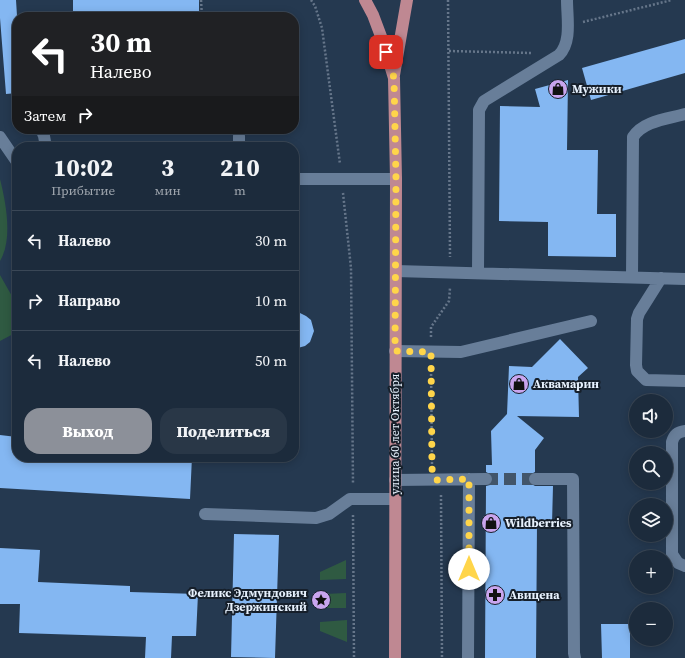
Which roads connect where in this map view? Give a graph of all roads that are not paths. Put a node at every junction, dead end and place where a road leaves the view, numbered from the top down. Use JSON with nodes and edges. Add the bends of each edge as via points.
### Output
{"nodes":[{"id":1,"x":365,"y":0,"type":"edge"},
{"id":2,"x":407,"y":0,"type":"edge"},
{"id":3,"x":567,"y":0,"type":"edge"},
{"id":4,"x":394,"y":78,"type":"junction"},
{"id":5,"x":685,"y":114,"type":"edge"},
{"id":6,"x":0,"y":137,"type":"edge"},
{"id":7,"x":12,"y":155,"type":"edge"},
{"id":8,"x":299,"y":179,"type":"edge"},
{"id":9,"x":396,"y":179,"type":"junction"},
{"id":10,"x":396,"y":271,"type":"junction"},
{"id":11,"x":478,"y":273,"type":"junction"},
{"id":12,"x":632,"y":277,"type":"junction"},
{"id":13,"x":661,"y":278,"type":"junction"},
{"id":14,"x":685,"y":279,"type":"edge"},
{"id":15,"x":591,"y":321,"type":"dead end"},
{"id":16,"x":395,"y":351,"type":"junction"},
{"id":17,"x":685,"y":381,"type":"edge"},
{"id":18,"x":685,"y":431,"type":"edge"},
{"id":19,"x":469,"y":479,"type":"junction"},
{"id":20,"x":486,"y":479,"type":"tunnel mouth"},
{"id":21,"x":535,"y":479,"type":"tunnel mouth"},
{"id":22,"x":395,"y":480,"type":"junction"},
{"id":23,"x":396,"y":499,"type":"junction"},
{"id":24,"x":205,"y":514,"type":"dead end"},
{"id":25,"x":685,"y":566,"type":"edge"},
{"id":26,"x":395,"y":658,"type":"edge"},
{"id":27,"x":468,"y":658,"type":"edge"},
{"id":28,"x":575,"y":658,"type":"edge"}],
"edges":[{"from":1,"to":4,"type":"main road","name":"улица 60 лет Октября","via":[[382,39]]},
{"from":2,"to":4,"type":"main road"},
{"from":3,"to":11,"type":"lane","via":[[565,49],[484,101],[479,110]]},
{"from":4,"to":9,"type":"main road","name":"улица 60 лет Октября"},
{"from":5,"to":12,"type":"lane","via":[[644,126],[637,130],[633,137]]},
{"from":6,"to":7,"type":"lane"},
{"from":8,"to":9,"type":"lane"},
{"from":9,"to":10,"type":"main road","name":"улица 60 лет Октября"},
{"from":10,"to":11,"type":"lane"},
{"from":10,"to":16,"type":"main road","name":"улица 60 лет Октября"},
{"from":11,"to":12,"type":"lane"},
{"from":12,"to":13,"type":"lane"},
{"from":13,"to":14,"type":"lane"},
{"from":13,"to":17,"type":"lane","via":[[637,318],[636,365],[646,380]]},
{"from":15,"to":16,"type":"lane","via":[[468,351]]},
{"from":16,"to":22,"type":"main road","name":"улица 60 лет Октября"},
{"from":18,"to":25,"type":"lane","via":[[674,436],[672,442],[672,554],[678,564]]},
{"from":19,"to":20,"type":"lane"},
{"from":19,"to":22,"type":"lane"},
{"from":19,"to":27,"type":"lane"},
{"from":21,"to":28,"type":"lane","via":[[573,479]]},
{"from":22,"to":23,"type":"main road","name":"улица 60 лет Октября"},
{"from":23,"to":24,"type":"lane","via":[[350,499],[329,514],[316,518]]},
{"from":23,"to":26,"type":"main road","name":"улица 60 лет Октября"}]}
